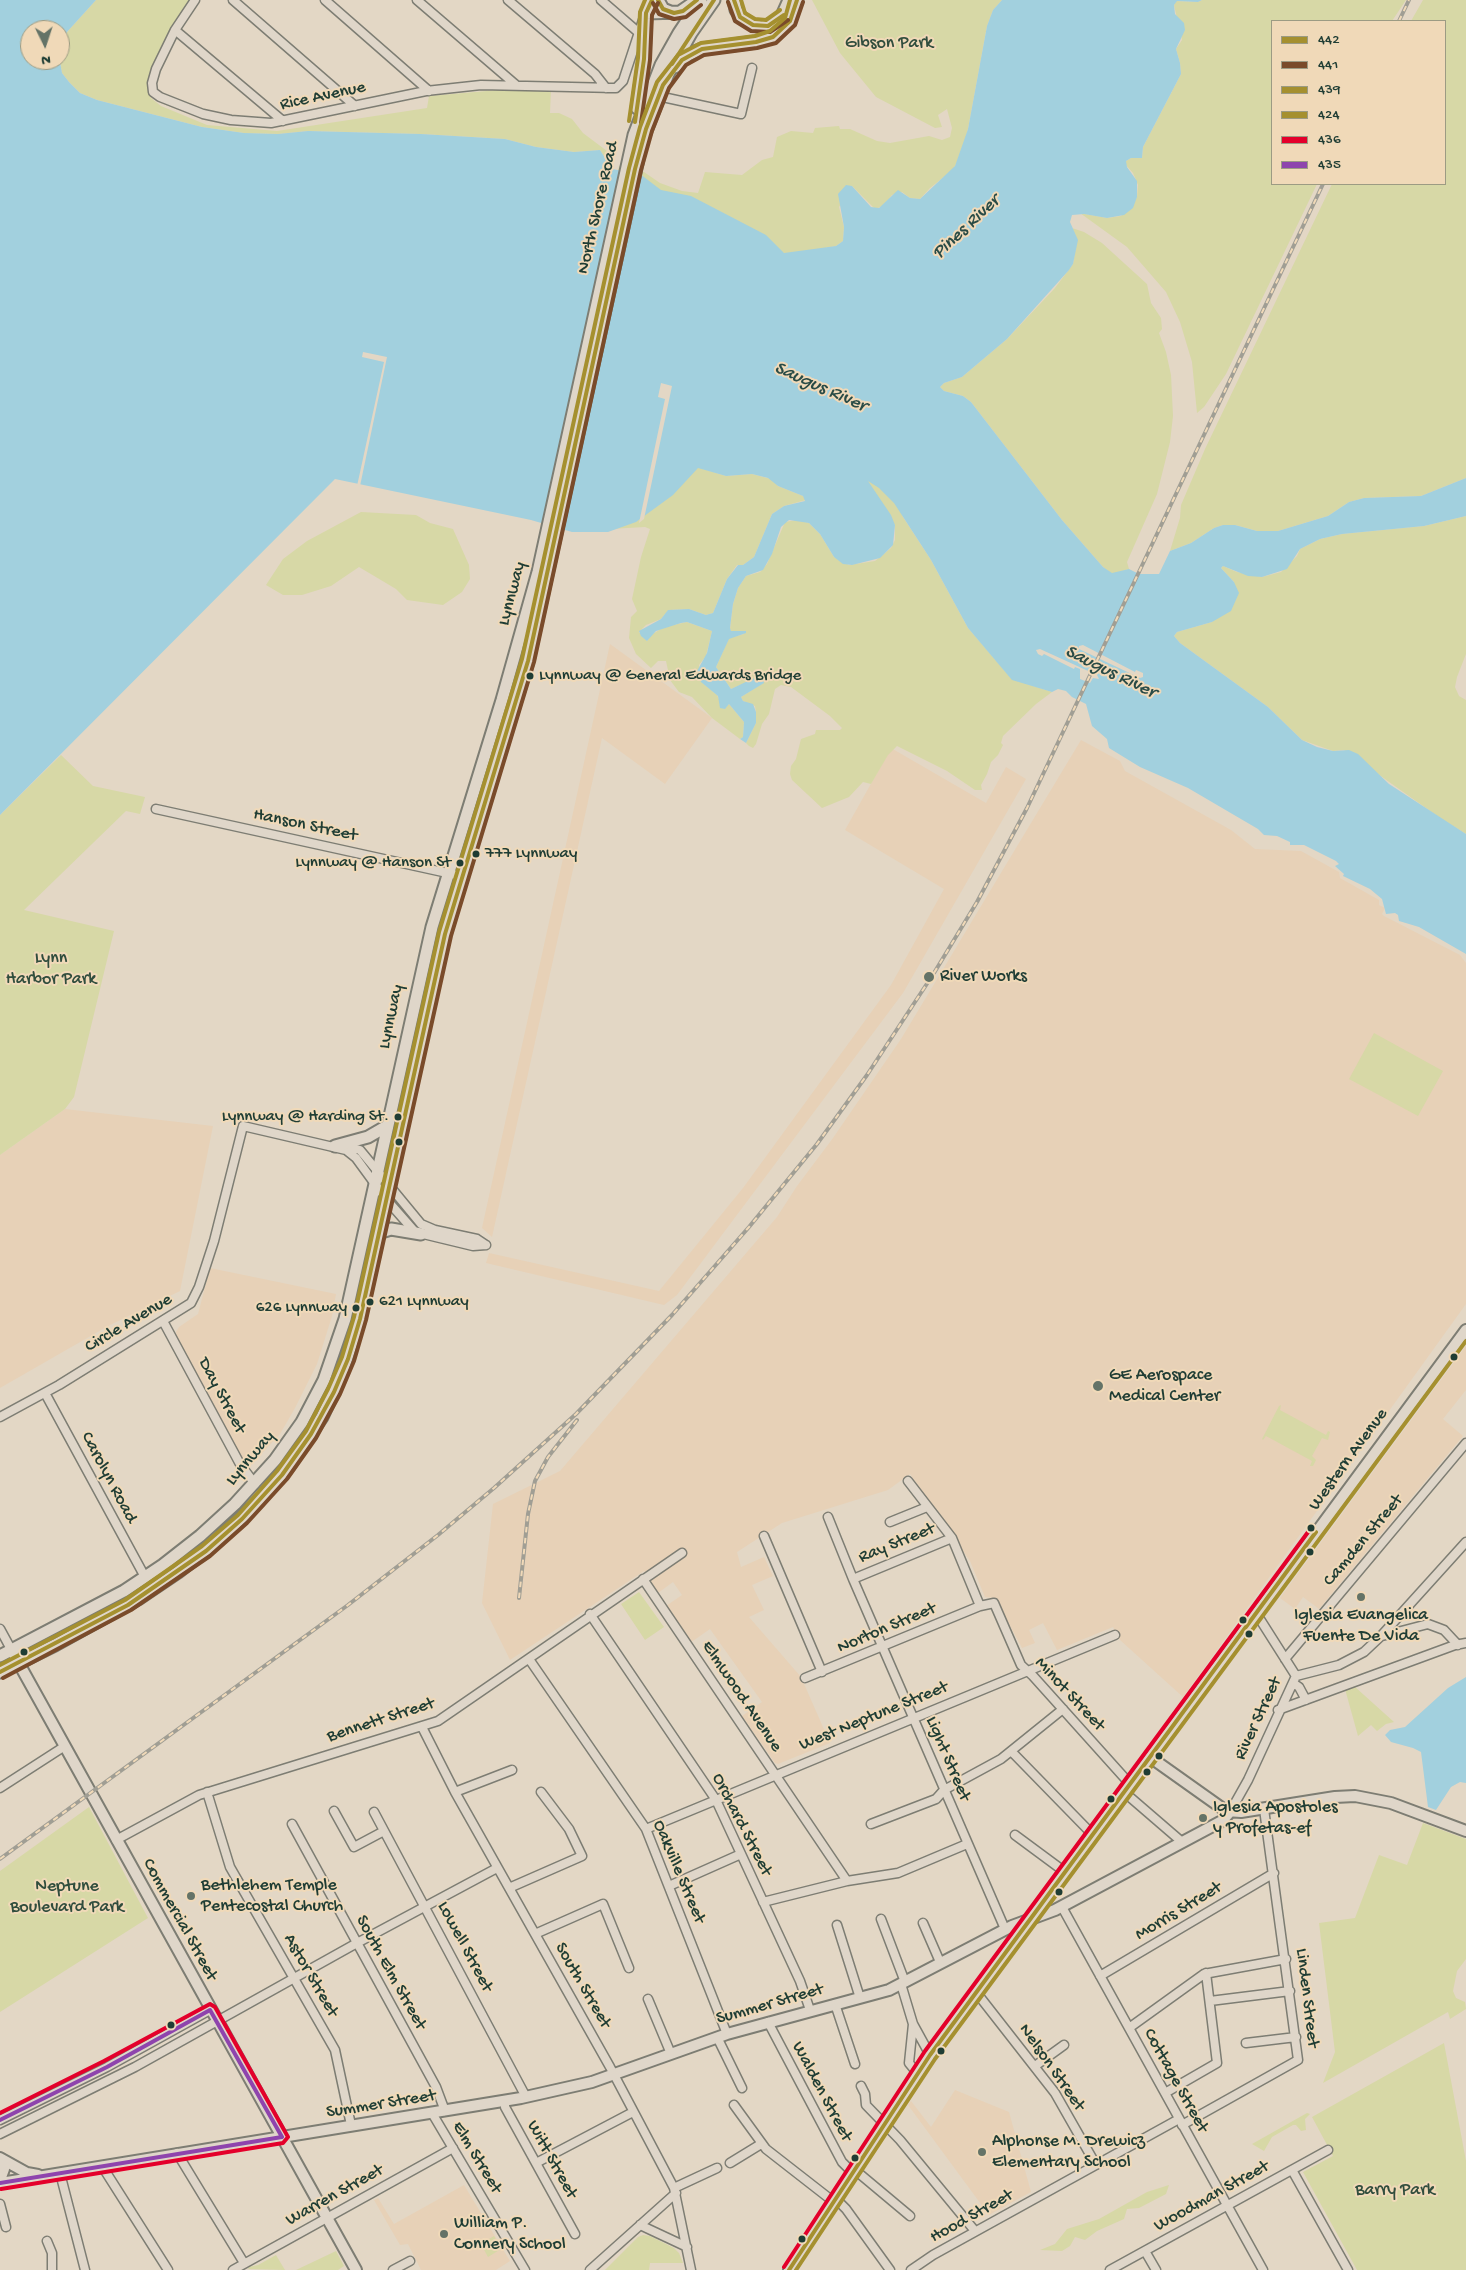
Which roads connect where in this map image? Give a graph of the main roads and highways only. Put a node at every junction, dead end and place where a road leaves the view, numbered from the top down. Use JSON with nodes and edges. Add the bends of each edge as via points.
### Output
{"nodes":[{"id":1,"x":652,"y":0,"type":"edge"},
{"id":2,"x":658,"y":0,"type":"edge"},
{"id":3,"x":697,"y":0,"type":"edge"},
{"id":4,"x":702,"y":0,"type":"edge"},
{"id":5,"x":714,"y":0,"type":"edge"},
{"id":6,"x":734,"y":0,"type":"edge"},
{"id":7,"x":789,"y":0,"type":"edge"},
{"id":8,"x":797,"y":0,"type":"edge"},
{"id":9,"x":646,"y":13,"type":"junction"},
{"id":10,"x":674,"y":13,"type":"junction"},
{"id":11,"x":660,"y":91,"type":"junction"},
{"id":12,"x":630,"y":148,"type":"junction"},
{"id":13,"x":630,"y":168,"type":"junction"},
{"id":14,"x":597,"y":320,"type":"joint"},
{"id":15,"x":551,"y":533,"type":"junction"},
{"id":16,"x":386,"y":1126,"type":"junction"},
{"id":17,"x":335,"y":1146,"type":"road end"},
{"id":18,"x":378,"y":1233,"type":"junction"},
{"id":19,"x":421,"y":1234,"type":"road end"},
{"id":20,"x":1465,"y":1332,"type":"edge"},
{"id":21,"x":12,"y":1651,"type":"junction"},
{"id":22,"x":0,"y":1656,"type":"edge"},
{"id":23,"x":19,"y":1663,"type":"junction"},
{"id":24,"x":0,"y":1672,"type":"edge"},
{"id":25,"x":1150,"y":1757,"type":"junction"},
{"id":26,"x":1230,"y":1812,"type":"junction"},
{"id":27,"x":1466,"y":1831,"type":"edge"},
{"id":28,"x":1031,"y":1919,"type":"junction"},
{"id":29,"x":282,"y":2137,"type":"junction"},
{"id":30,"x":0,"y":2159,"type":"edge"},
{"id":31,"x":44,"y":2175,"type":"junction"},
{"id":32,"x":0,"y":2182,"type":"edge"},
{"id":33,"x":356,"y":2270,"type":"edge"},
{"id":34,"x":789,"y":2270,"type":"edge"}],
"edges":[{"from":1,"to":9,"type":"main road"},
{"from":2,"to":10,"type":"highway","via":[[663,9]]},
{"from":3,"to":10,"type":"highway","via":[[683,11]]},
{"from":4,"to":12,"type":"highway","name":"North Shore Road","via":[[661,65]]},
{"from":5,"to":11,"type":"highway","name":"North Shore Road","via":[[684,43]]},
{"from":6,"to":7,"type":"highway","via":[[742,18],[762,26],[781,18]]},
{"from":8,"to":11,"type":"highway","via":[[790,21],[774,37],[691,53],[676,66]]},
{"from":9,"to":10,"type":"highway"},
{"from":9,"to":12,"type":"highway","via":[[644,66]]},
{"from":11,"to":13,"type":"highway","name":"North Shore Road"},
{"from":12,"to":13,"type":"highway","name":"North Shore Road"},
{"from":13,"to":14,"type":"highway","name":"North Shore Road"},
{"from":14,"to":15,"type":"highway","name":"Lynnway"},
{"from":15,"to":16,"type":"highway","name":"Lynnway","via":[[447,873],[423,961]]},
{"from":15,"to":18,"type":"highway","name":"Lynnway","via":[[526,670],[461,876],[432,988]]},
{"from":16,"to":17,"type":"highway","via":[[368,1137]]},
{"from":16,"to":21,"type":"highway","name":"Lynnway","via":[[343,1324],[328,1369],[296,1432],[254,1484],[200,1536],[145,1578]]},
{"from":18,"to":19,"type":"highway","via":[[391,1230]]},
{"from":18,"to":23,"type":"highway","name":"Lynnway","via":[[358,1327],[343,1373],[316,1427],[282,1475],[233,1527],[178,1572],[128,1605]]},
{"from":20,"to":25,"type":"main road","name":"Western Avenue"},
{"from":21,"to":22,"type":"highway","name":"Lynnway"},
{"from":21,"to":23,"type":"main road"},
{"from":23,"to":24,"type":"highway","name":"Lynnway"},
{"from":23,"to":29,"type":"main road","name":"Commercial Street"},
{"from":25,"to":26,"type":"main road"},
{"from":25,"to":28,"type":"main road","name":"Western Avenue"},
{"from":26,"to":27,"type":"main road","via":[[1335,1797],[1359,1797],[1396,1805]]},
{"from":26,"to":28,"type":"main road","name":"Summer Street","via":[[1222,1820],[1062,1907]]},
{"from":28,"to":29,"type":"main road","name":"Summer Street","via":[[903,1983],[722,2036],[584,2085]]},
{"from":28,"to":34,"type":"main road","name":"Western Avenue","via":[[930,2055]]},
{"from":29,"to":31,"type":"main road","name":"Summer Street"},
{"from":29,"to":33,"type":"main road","name":"Commercial Street"},
{"from":30,"to":31,"type":"main road","name":"Summer Street","via":[[27,2172]]},
{"from":30,"to":32,"type":"main road","via":[[4,2169]]},
{"from":31,"to":32,"type":"main road","name":"Summer Street"}]}
